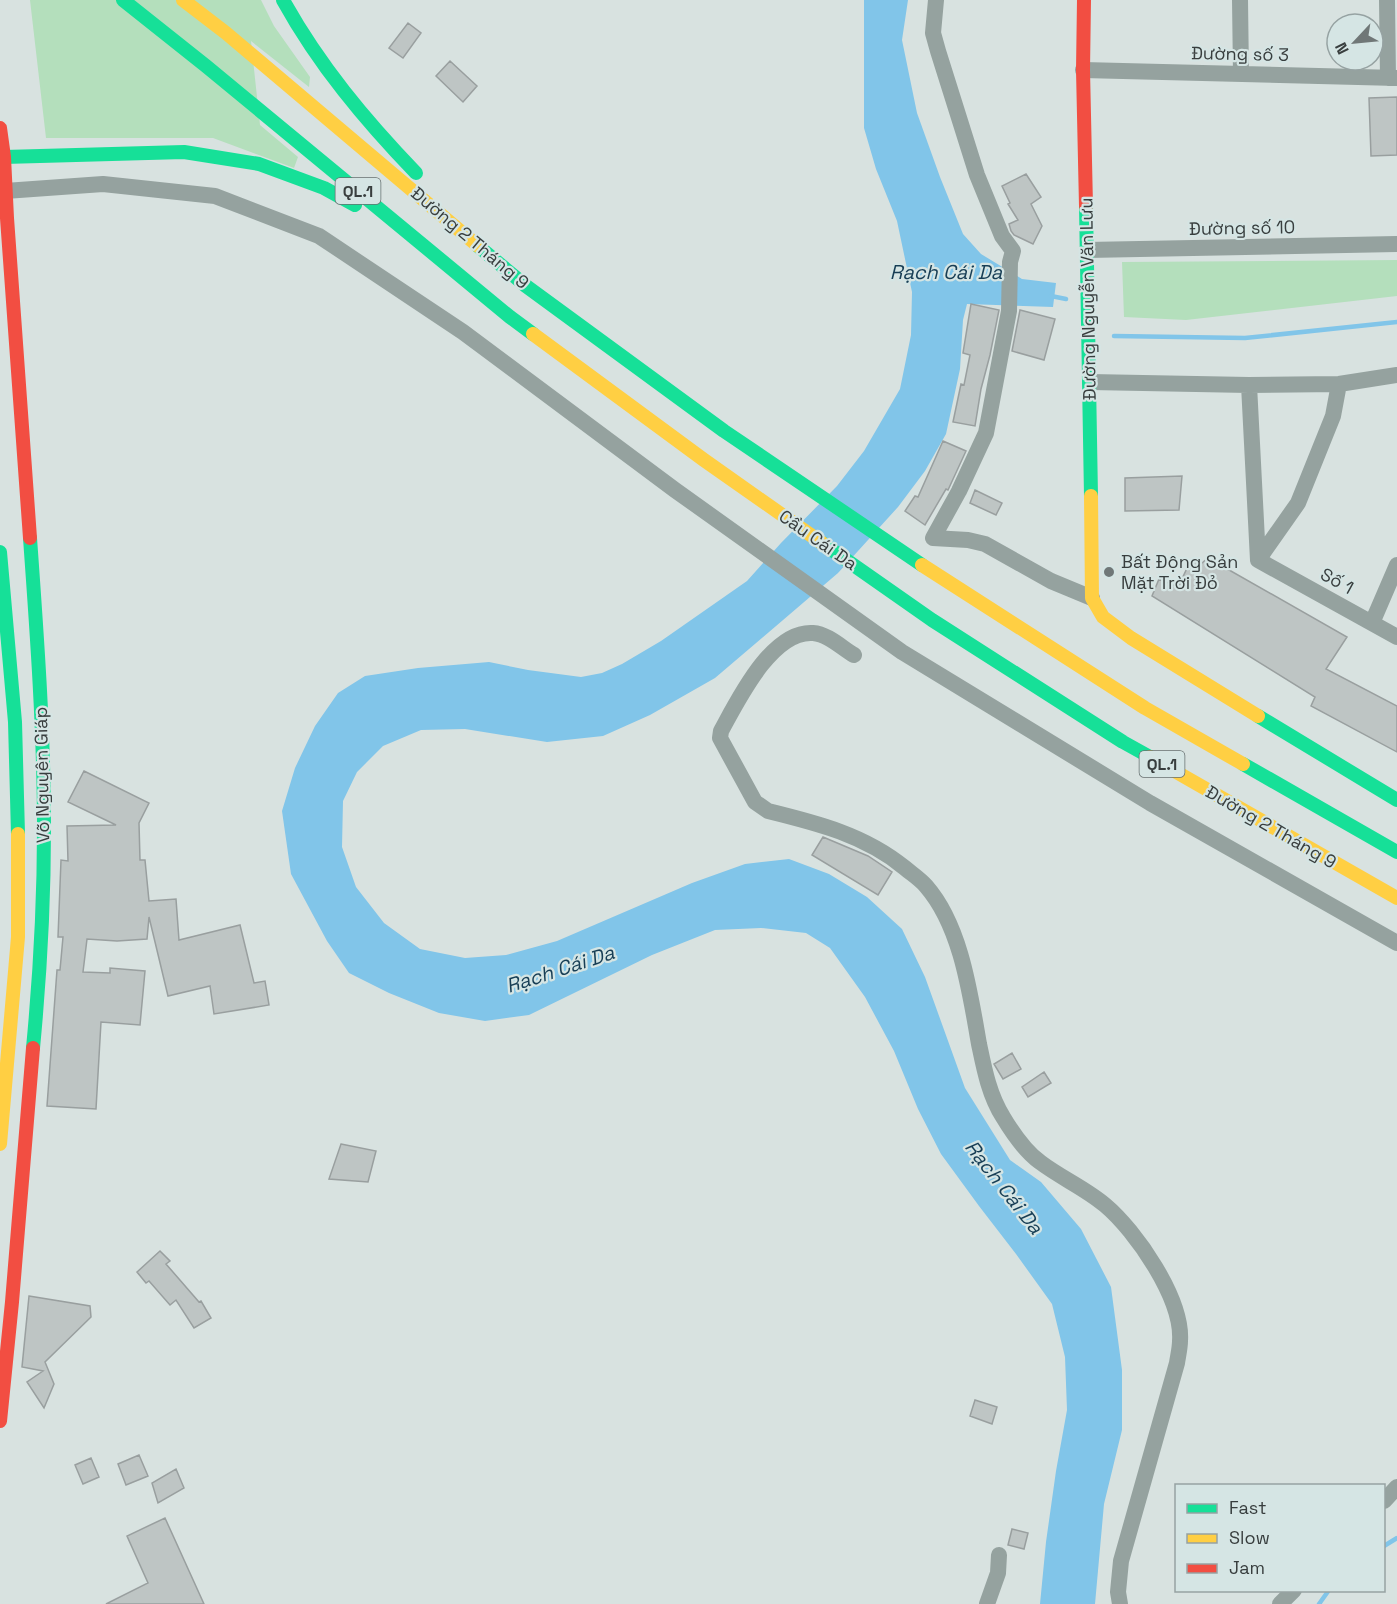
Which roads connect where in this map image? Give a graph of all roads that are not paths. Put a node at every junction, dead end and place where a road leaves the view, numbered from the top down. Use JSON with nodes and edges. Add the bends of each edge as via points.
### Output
{"nodes":[{"id":1,"x":123,"y":0,"type":"edge"},
{"id":2,"x":183,"y":0,"type":"edge"},
{"id":3,"x":283,"y":0,"type":"edge"},
{"id":4,"x":936,"y":0,"type":"edge"},
{"id":5,"x":1084,"y":0,"type":"edge"},
{"id":6,"x":1240,"y":0,"type":"edge"},
{"id":7,"x":1387,"y":0,"type":"edge"},
{"id":8,"x":1083,"y":70,"type":"junction"},
{"id":9,"x":1241,"y":74,"type":"junction"},
{"id":10,"x":1393,"y":78,"type":"edge"},
{"id":11,"x":0,"y":128,"type":"edge"},
{"id":12,"x":4,"y":157,"type":"junction"},
{"id":13,"x":5,"y":191,"type":"junction"},
{"id":14,"x":1397,"y":244,"type":"edge"},
{"id":15,"x":1087,"y":250,"type":"junction"},
{"id":16,"x":526,"y":286,"type":"junction"},
{"id":17,"x":510,"y":317,"type":"junction"},
{"id":18,"x":1397,"y":375,"type":"edge"},
{"id":19,"x":1090,"y":382,"type":"junction"},
{"id":20,"x":1339,"y":384,"type":"junction"},
{"id":21,"x":1250,"y":385,"type":"junction"},
{"id":22,"x":724,"y":431,"type":"joint"},
{"id":23,"x":704,"y":460,"type":"joint"},
{"id":24,"x":0,"y":552,"type":"edge"},
{"id":25,"x":1258,"y":560,"type":"junction"},
{"id":26,"x":1397,"y":566,"type":"edge"},
{"id":27,"x":1092,"y":598,"type":"junction"},
{"id":28,"x":932,"y":620,"type":"joint"},
{"id":29,"x":1372,"y":623,"type":"junction"},
{"id":30,"x":1397,"y":637,"type":"edge"},
{"id":31,"x":854,"y":656,"type":"dead end"},
{"id":32,"x":1397,"y":800,"type":"edge"},
{"id":33,"x":1397,"y":852,"type":"edge"},
{"id":34,"x":1397,"y":898,"type":"edge"},
{"id":35,"x":1397,"y":944,"type":"edge"},
{"id":36,"x":0,"y":1144,"type":"edge"},
{"id":37,"x":6,"y":1302,"type":"edge"},
{"id":38,"x":0,"y":1421,"type":"edge"},
{"id":39,"x":1397,"y":1487,"type":"edge"},
{"id":40,"x":1385,"y":1499,"type":"edge"},
{"id":41,"x":999,"y":1555,"type":"dead end"},
{"id":42,"x":1292,"y":1592,"type":"edge"},
{"id":43,"x":987,"y":1604,"type":"edge"},
{"id":44,"x":1120,"y":1604,"type":"edge"},
{"id":45,"x":1280,"y":1604,"type":"edge"}],
"edges":[{"from":1,"to":17,"type":"main road","name":"Đường 2 Tháng 9","number":"QL.1"},
{"from":2,"to":16,"type":"main road","name":"Đường 2 Tháng 9","number":"QL.1"},
{"from":3,"to":16,"type":"main road","via":[[353,103],[397,154]]},
{"from":4,"to":27,"type":"street","via":[[933,33],[977,175],[1002,236],[1013,251],[1009,311],[984,439],[933,538],[985,544]]},
{"from":5,"to":8,"type":"main road","name":"Đường Nguyễn Văn Lưu"},
{"from":6,"to":9,"type":"street"},
{"from":7,"to":10,"type":"street"},
{"from":8,"to":9,"type":"street","name":"Đường số 3"},
{"from":8,"to":15,"type":"main road","name":"Đường Nguyễn Văn Lưu"},
{"from":9,"to":10,"type":"street","name":"Đường số 3"},
{"from":11,"to":12,"type":"main road","name":"Võ Nguyên Giáp"},
{"from":12,"to":13,"type":"main road","name":"Võ Nguyên Giáp"},
{"from":12,"to":17,"type":"main road","via":[[184,152],[259,164],[324,188],[378,216]]},
{"from":13,"to":35,"type":"street","via":[[103,184],[215,196],[319,236],[463,332],[902,652],[1150,803]]},
{"from":13,"to":37,"type":"main road","name":"Võ Nguyên Giáp","via":[[40,670],[44,829],[40,971]]},
{"from":14,"to":15,"type":"street","name":"Đường số 10"},
{"from":15,"to":19,"type":"main road","name":"Đường Nguyễn Văn Lưu"},
{"from":16,"to":22,"type":"main road","name":"Đường 2 Tháng 9","number":"QL.1"},
{"from":17,"to":23,"type":"main road","name":"Đường 2 Tháng 9","number":"QL.1"},
{"from":18,"to":20,"type":"street"},
{"from":19,"to":21,"type":"street"},
{"from":19,"to":27,"type":"main road","name":"Đường Nguyễn Văn Lưu"},
{"from":20,"to":21,"type":"street"},
{"from":20,"to":25,"type":"street","via":[[1333,416],[1298,503]]},
{"from":21,"to":25,"type":"street"},
{"from":22,"to":33,"type":"main road","name":"Cầu Cái Da","number":"QL.1","via":[[953,586],[1145,708]]},
{"from":23,"to":28,"type":"main road","name":"Cầu Cái Da","number":"QL.1"},
{"from":24,"to":36,"type":"main road","name":"Võ Nguyên Giáp","via":[[15,722],[18,826],[18,937]]},
{"from":25,"to":29,"type":"street","name":"Số 1"},
{"from":26,"to":29,"type":"street"},
{"from":27,"to":32,"type":"main road","via":[[1104,617],[1131,638]]},
{"from":28,"to":34,"type":"main road","name":"Đường 2 Tháng 9","number":"QL.1","via":[[1123,742]]},
{"from":29,"to":30,"type":"street","name":"Số 1"},
{"from":31,"to":44,"type":"street","via":[[823,635],[792,638],[771,652],[744,689],[720,738],[760,807],[867,842],[900,864],[935,897],[955,935],[987,1079],[1002,1116],[1038,1161],[1113,1212],[1149,1256],[1170,1295],[1181,1340],[1121,1560]]},
{"from":37,"to":38,"type":"main road","name":"Võ Nguyên Giáp"},
{"from":39,"to":40,"type":"street"},
{"from":41,"to":43,"type":"street","via":[[998,1573]]},
{"from":42,"to":45,"type":"street"}]}
